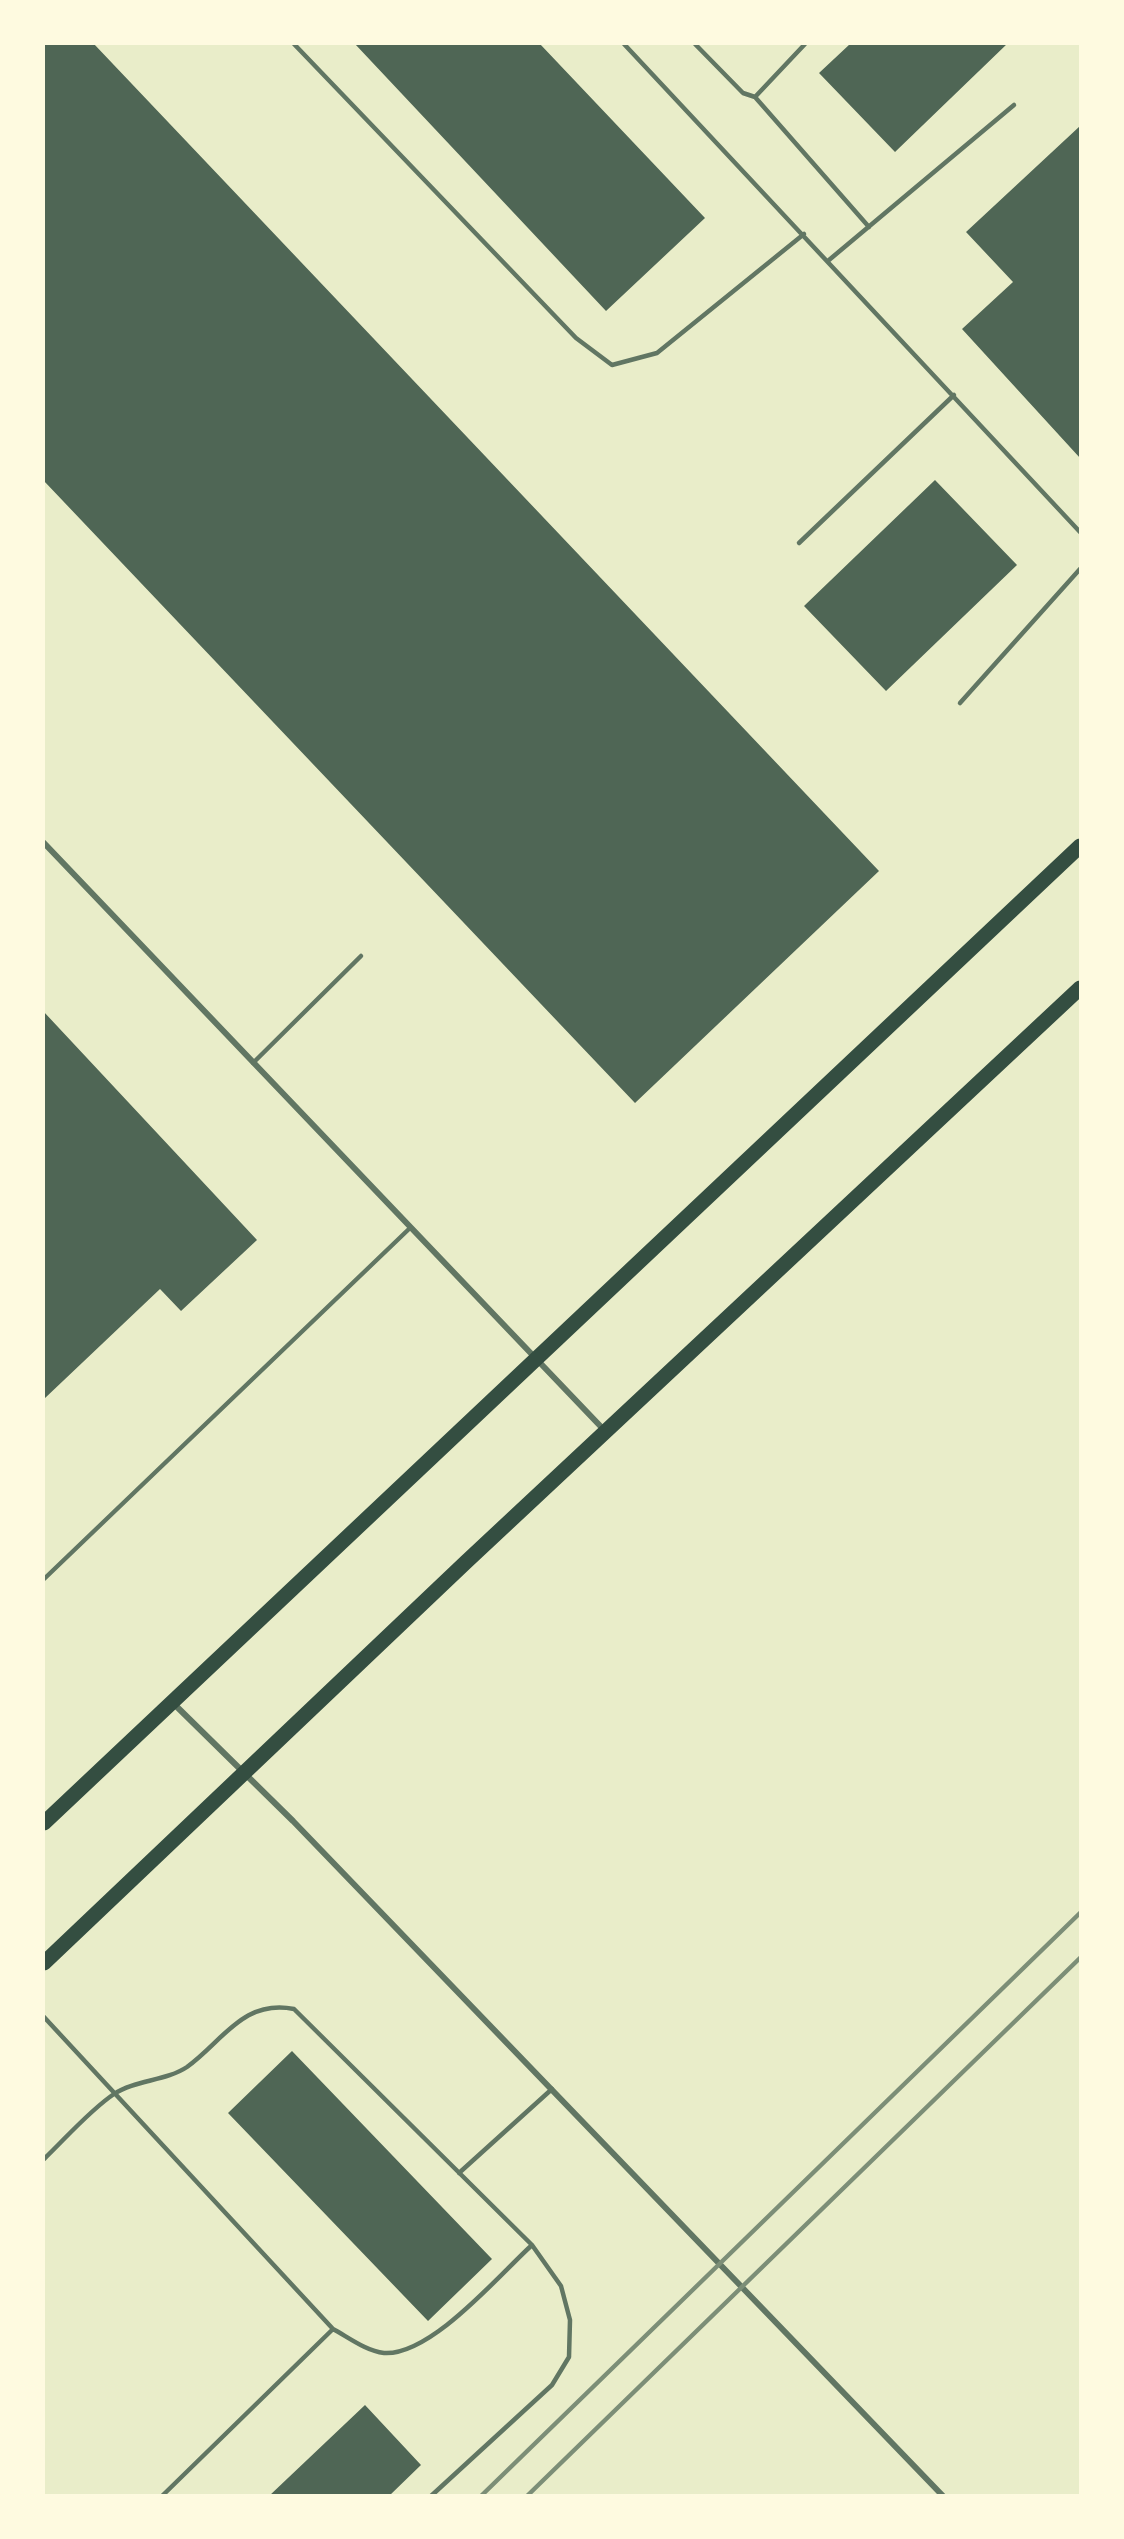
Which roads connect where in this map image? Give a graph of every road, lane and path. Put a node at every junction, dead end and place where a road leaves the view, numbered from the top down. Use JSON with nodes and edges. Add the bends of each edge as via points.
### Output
{"nodes":[{"id":1,"x":294,"y":44,"type":"edge"},
{"id":2,"x":624,"y":44,"type":"edge"},
{"id":3,"x":695,"y":44,"type":"edge"},
{"id":4,"x":805,"y":44,"type":"edge"},
{"id":5,"x":755,"y":97,"type":"junction"},
{"id":6,"x":1014,"y":105,"type":"dead end"},
{"id":7,"x":869,"y":227,"type":"junction"},
{"id":8,"x":804,"y":234,"type":"junction"},
{"id":9,"x":829,"y":260,"type":"junction"},
{"id":10,"x":954,"y":395,"type":"junction"},
{"id":11,"x":1080,"y":532,"type":"edge"},
{"id":12,"x":799,"y":543,"type":"dead end"},
{"id":13,"x":1080,"y":569,"type":"edge"},
{"id":14,"x":960,"y":703,"type":"dead end"},
{"id":15,"x":44,"y":843,"type":"edge"},
{"id":16,"x":1080,"y":846,"type":"edge"},
{"id":17,"x":361,"y":957,"type":"dead end"},
{"id":18,"x":1080,"y":988,"type":"edge"},
{"id":19,"x":253,"y":1063,"type":"junction"},
{"id":20,"x":410,"y":1227,"type":"junction"},
{"id":21,"x":537,"y":1360,"type":"junction"},
{"id":22,"x":606,"y":1432,"type":"junction"},
{"id":23,"x":44,"y":1579,"type":"edge"},
{"id":24,"x":172,"y":1702,"type":"junction"},
{"id":25,"x":244,"y":1772,"type":"junction"},
{"id":26,"x":44,"y":1824,"type":"edge"},
{"id":27,"x":44,"y":1963,"type":"edge"},
{"id":28,"x":44,"y":2017,"type":"edge"},
{"id":29,"x":552,"y":2088,"type":"junction"},
{"id":30,"x":115,"y":2093,"type":"junction"},
{"id":31,"x":44,"y":2159,"type":"edge"},
{"id":32,"x":459,"y":2173,"type":"junction"},
{"id":33,"x":532,"y":2245,"type":"junction"},
{"id":34,"x":333,"y":2329,"type":"junction"},
{"id":35,"x":162,"y":2496,"type":"edge"},
{"id":36,"x":431,"y":2496,"type":"edge"},
{"id":37,"x":943,"y":2496,"type":"edge"}],
"edges":[{"from":1,"to":8,"type":"lane","via":[[576,338],[612,365],[657,353]]},
{"from":2,"to":8,"type":"lane"},
{"from":3,"to":5,"type":"lane","via":[[743,93]]},
{"from":4,"to":5,"type":"lane"},
{"from":5,"to":7,"type":"lane"},
{"from":6,"to":7,"type":"lane"},
{"from":7,"to":9,"type":"lane"},
{"from":8,"to":9,"type":"lane"},
{"from":9,"to":10,"type":"lane"},
{"from":10,"to":11,"type":"lane"},
{"from":10,"to":12,"type":"lane"},
{"from":13,"to":14,"type":"lane"},
{"from":15,"to":19,"type":"street"},
{"from":16,"to":21,"type":"main road"},
{"from":17,"to":19,"type":"lane"},
{"from":18,"to":22,"type":"main road"},
{"from":19,"to":20,"type":"street"},
{"from":20,"to":21,"type":"street"},
{"from":20,"to":23,"type":"lane"},
{"from":21,"to":22,"type":"street"},
{"from":21,"to":24,"type":"main road"},
{"from":22,"to":25,"type":"main road"},
{"from":24,"to":25,"type":"street"},
{"from":24,"to":26,"type":"main road"},
{"from":25,"to":27,"type":"main road"},
{"from":25,"to":29,"type":"street"},
{"from":28,"to":30,"type":"lane"},
{"from":29,"to":32,"type":"lane"},
{"from":29,"to":37,"type":"street"},
{"from":30,"to":31,"type":"lane"},
{"from":30,"to":32,"type":"lane","via":[[185,2068],[237,2021],[254,2012],[277,2006],[294,2009]]},
{"from":30,"to":34,"type":"lane"},
{"from":32,"to":33,"type":"lane"},
{"from":33,"to":34,"type":"lane","via":[[437,2333],[402,2350],[384,2353],[364,2347]]},
{"from":33,"to":36,"type":"lane","via":[[561,2286],[570,2320],[569,2357],[552,2385]]},
{"from":34,"to":35,"type":"lane"}]}
